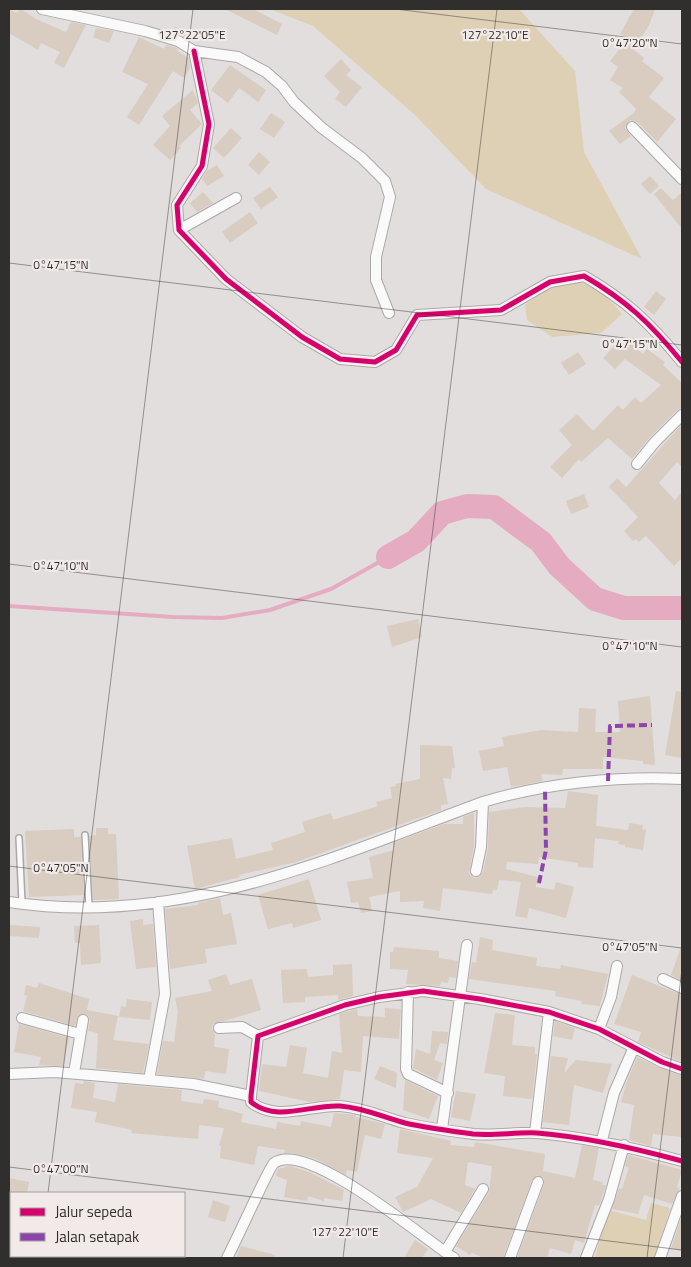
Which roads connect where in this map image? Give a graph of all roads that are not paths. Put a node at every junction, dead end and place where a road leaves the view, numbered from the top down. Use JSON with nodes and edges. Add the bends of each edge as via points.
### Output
{"nodes":[{"id":1,"x":42,"y":9,"type":"edge"},
{"id":2,"x":194,"y":51,"type":"junction"},
{"id":3,"x":632,"y":127,"type":"dead end"},
{"id":4,"x":682,"y":179,"type":"edge"},
{"id":5,"x":236,"y":198,"type":"dead end"},
{"id":6,"x":178,"y":230,"type":"junction"},
{"id":7,"x":389,"y":313,"type":"dead end"},
{"id":8,"x":682,"y":362,"type":"edge"},
{"id":9,"x":682,"y":415,"type":"edge"},
{"id":10,"x":637,"y":464,"type":"dead end"},
{"id":11,"x":682,"y":780,"type":"edge"},
{"id":12,"x":483,"y":802,"type":"junction"},
{"id":13,"x":85,"y":834,"type":"dead end"},
{"id":14,"x":19,"y":838,"type":"dead end"},
{"id":15,"x":476,"y":871,"type":"dead end"},
{"id":16,"x":9,"y":902,"type":"edge"},
{"id":17,"x":158,"y":902,"type":"junction"},
{"id":18,"x":22,"y":904,"type":"junction"},
{"id":19,"x":89,"y":907,"type":"junction"},
{"id":20,"x":467,"y":945,"type":"dead end"},
{"id":21,"x":617,"y":966,"type":"dead end"},
{"id":22,"x":663,"y":979,"type":"dead end"},
{"id":23,"x":682,"y":988,"type":"edge"},
{"id":24,"x":408,"y":992,"type":"junction"},
{"id":25,"x":460,"y":996,"type":"junction"},
{"id":26,"x":549,"y":1012,"type":"junction"},
{"id":27,"x":22,"y":1018,"type":"dead end"},
{"id":28,"x":83,"y":1020,"type":"dead end"},
{"id":29,"x":219,"y":1028,"type":"dead end"},
{"id":30,"x":599,"y":1029,"type":"junction"},
{"id":31,"x":80,"y":1034,"type":"junction"},
{"id":32,"x":258,"y":1036,"type":"junction"},
{"id":33,"x":634,"y":1047,"type":"junction"},
{"id":34,"x":682,"y":1069,"type":"edge"},
{"id":35,"x":74,"y":1073,"type":"junction"},
{"id":36,"x":9,"y":1074,"type":"edge"},
{"id":37,"x":149,"y":1080,"type":"junction"},
{"id":38,"x":448,"y":1093,"type":"junction"},
{"id":39,"x":251,"y":1096,"type":"junction"},
{"id":40,"x":442,"y":1128,"type":"junction"},
{"id":41,"x":535,"y":1133,"type":"junction"},
{"id":42,"x":602,"y":1140,"type":"junction"},
{"id":43,"x":624,"y":1145,"type":"junction"},
{"id":44,"x":682,"y":1161,"type":"edge"},
{"id":45,"x":538,"y":1182,"type":"dead end"},
{"id":46,"x":484,"y":1189,"type":"dead end"},
{"id":47,"x":682,"y":1196,"type":"edge"},
{"id":48,"x":450,"y":1255,"type":"edge"},
{"id":49,"x":227,"y":1258,"type":"edge"},
{"id":50,"x":510,"y":1258,"type":"edge"},
{"id":51,"x":586,"y":1258,"type":"edge"},
{"id":52,"x":660,"y":1258,"type":"edge"}],
"edges":[{"from":1,"to":2,"type":"street","via":[[145,31],[178,41]]},
{"from":2,"to":6,"type":"street","via":[[209,124],[202,166],[177,205]]},
{"from":2,"to":7,"type":"street","via":[[238,57],[266,72],[315,121],[385,181],[390,197],[376,257],[376,280]]},
{"from":3,"to":4,"type":"street"},
{"from":5,"to":6,"type":"street"},
{"from":6,"to":8,"type":"street","via":[[226,279],[302,337],[340,359],[375,362],[396,350],[417,315],[501,310],[550,282],[584,276],[635,310]]},
{"from":9,"to":10,"type":"street"},
{"from":11,"to":12,"type":"street","via":[[608,781],[515,792]]},
{"from":12,"to":15,"type":"street","via":[[481,847]]},
{"from":12,"to":17,"type":"street","via":[[279,877],[196,897]]},
{"from":13,"to":19,"type":"lane"},
{"from":14,"to":18,"type":"lane"},
{"from":16,"to":18,"type":"street"},
{"from":17,"to":19,"type":"street"},
{"from":17,"to":37,"type":"street","via":[[165,994]]},
{"from":18,"to":19,"type":"street"},
{"from":20,"to":25,"type":"street"},
{"from":21,"to":30,"type":"street","via":[[612,997]]},
{"from":22,"to":23,"type":"street"},
{"from":24,"to":25,"type":"street"},
{"from":24,"to":32,"type":"street","via":[[345,1005]]},
{"from":24,"to":38,"type":"street","via":[[406,1069],[408,1074]]},
{"from":25,"to":26,"type":"street"},
{"from":25,"to":38,"type":"street"},
{"from":26,"to":30,"type":"street"},
{"from":26,"to":41,"type":"street"},
{"from":27,"to":31,"type":"street"},
{"from":28,"to":31,"type":"street"},
{"from":29,"to":32,"type":"street","via":[[242,1027]]},
{"from":30,"to":33,"type":"street"},
{"from":31,"to":35,"type":"street"},
{"from":32,"to":39,"type":"street"},
{"from":33,"to":34,"type":"street"},
{"from":33,"to":42,"type":"street","via":[[614,1093]]},
{"from":35,"to":36,"type":"street"},
{"from":35,"to":37,"type":"street"},
{"from":37,"to":39,"type":"street","via":[[193,1084]]},
{"from":38,"to":40,"type":"street"},
{"from":39,"to":40,"type":"street","via":[[252,1102],[267,1110],[287,1112],[336,1106],[360,1108],[408,1124]]},
{"from":40,"to":41,"type":"street","via":[[473,1134]]},
{"from":41,"to":42,"type":"street"},
{"from":42,"to":43,"type":"street"},
{"from":43,"to":44,"type":"street"},
{"from":43,"to":51,"type":"street","via":[[609,1199]]},
{"from":45,"to":50,"type":"street"},
{"from":46,"to":48,"type":"street"},
{"from":47,"to":52,"type":"street"},
{"from":48,"to":49,"type":"street","via":[[358,1189],[301,1161],[288,1159],[270,1167]]}]}
